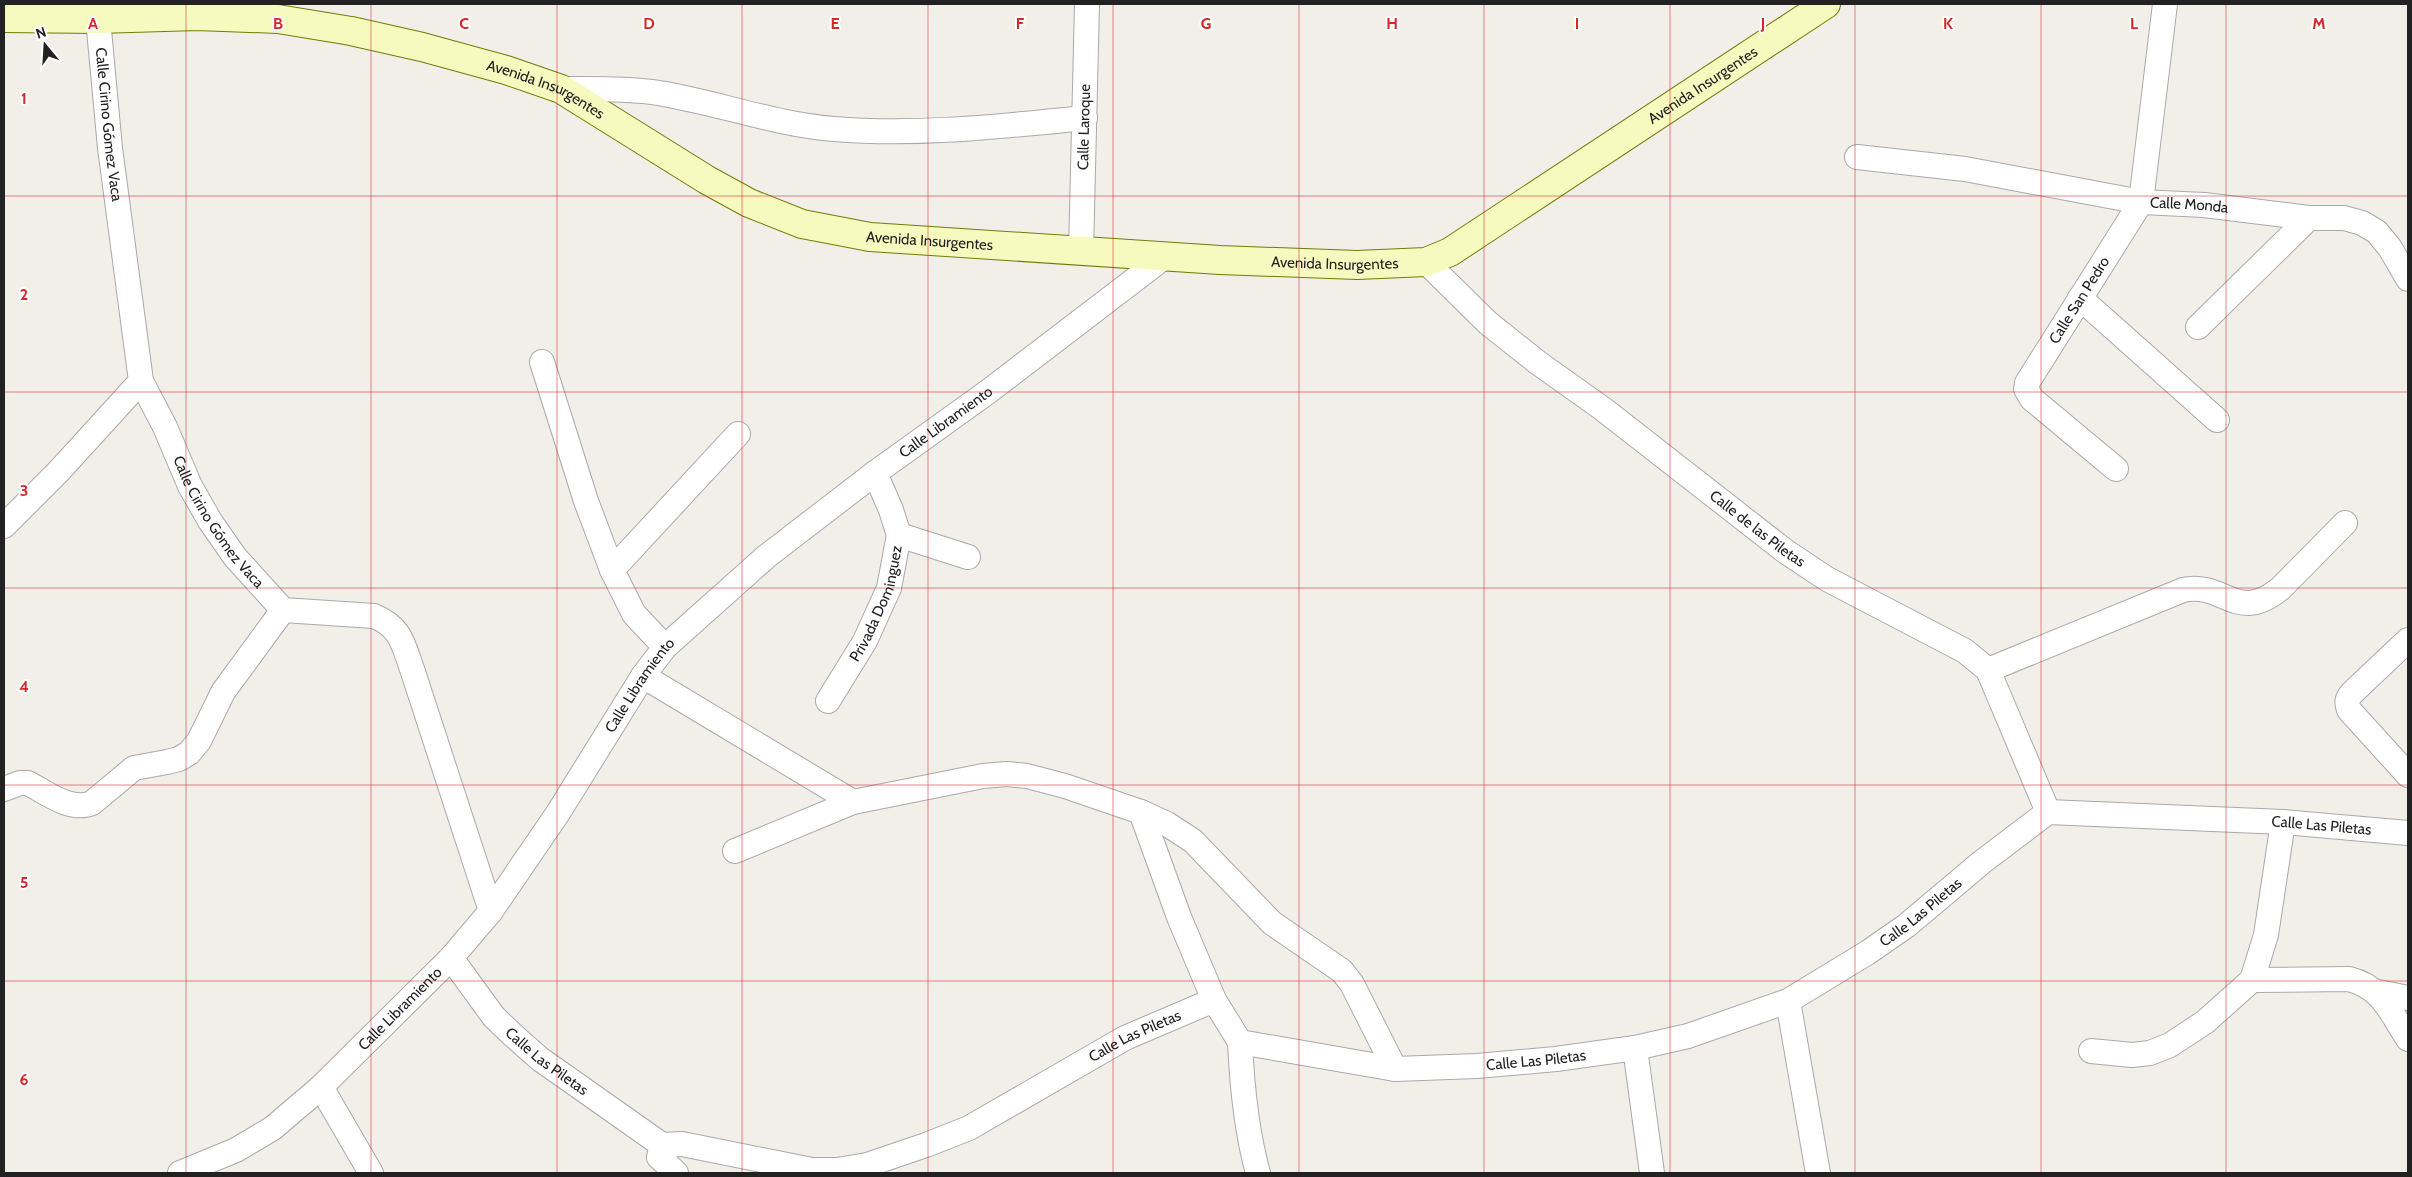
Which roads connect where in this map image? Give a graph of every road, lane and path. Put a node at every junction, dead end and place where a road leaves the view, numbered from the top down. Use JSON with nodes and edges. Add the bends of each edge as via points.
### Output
{"nodes":[{"id":1,"x":1086,"y":4,"type":"edge"},
{"id":2,"x":1826,"y":4,"type":"edge"},
{"id":3,"x":2165,"y":4,"type":"edge"},
{"id":4,"x":196,"y":10,"type":"edge"},
{"id":5,"x":4,"y":18,"type":"edge"},
{"id":6,"x":98,"y":19,"type":"junction"},
{"id":7,"x":561,"y":89,"type":"junction"},
{"id":8,"x":1085,"y":118,"type":"junction"},
{"id":9,"x":1857,"y":157,"type":"dead end"},
{"id":10,"x":2141,"y":202,"type":"junction"},
{"id":11,"x":2309,"y":218,"type":"junction"},
{"id":12,"x":1081,"y":252,"type":"junction"},
{"id":13,"x":1167,"y":255,"type":"junction"},
{"id":14,"x":1426,"y":262,"type":"junction"},
{"id":15,"x":2408,"y":279,"type":"edge"},
{"id":16,"x":2080,"y":298,"type":"junction"},
{"id":17,"x":2198,"y":327,"type":"dead end"},
{"id":18,"x":542,"y":362,"type":"dead end"},
{"id":19,"x":141,"y":381,"type":"junction"},
{"id":20,"x":2217,"y":420,"type":"dead end"},
{"id":21,"x":738,"y":434,"type":"dead end"},
{"id":22,"x":2116,"y":469,"type":"dead end"},
{"id":23,"x":875,"y":473,"type":"junction"},
{"id":24,"x":2345,"y":524,"type":"dead end"},
{"id":25,"x":4,"y":526,"type":"edge"},
{"id":26,"x":899,"y":535,"type":"junction"},
{"id":27,"x":968,"y":557,"type":"dead end"},
{"id":28,"x":612,"y":570,"type":"junction"},
{"id":29,"x":282,"y":610,"type":"junction"},
{"id":30,"x":2408,"y":640,"type":"edge"},
{"id":31,"x":665,"y":647,"type":"junction"},
{"id":32,"x":1988,"y":670,"type":"junction"},
{"id":33,"x":643,"y":676,"type":"junction"},
{"id":34,"x":828,"y":701,"type":"dead end"},
{"id":35,"x":2408,"y":775,"type":"edge"},
{"id":36,"x":4,"y":789,"type":"edge"},
{"id":37,"x":853,"y":802,"type":"junction"},
{"id":38,"x":1141,"y":812,"type":"junction"},
{"id":39,"x":2048,"y":812,"type":"junction"},
{"id":40,"x":2283,"y":822,"type":"junction"},
{"id":41,"x":2408,"y":834,"type":"edge"},
{"id":42,"x":735,"y":851,"type":"dead end"},
{"id":43,"x":492,"y":911,"type":"junction"},
{"id":44,"x":451,"y":958,"type":"junction"},
{"id":45,"x":2252,"y":980,"type":"junction"},
{"id":46,"x":2378,"y":992,"type":"junction"},
{"id":47,"x":2408,"y":998,"type":"edge"},
{"id":48,"x":1214,"y":1000,"type":"junction"},
{"id":49,"x":1788,"y":1001,"type":"junction"},
{"id":50,"x":2408,"y":1039,"type":"edge"},
{"id":51,"x":1240,"y":1042,"type":"junction"},
{"id":52,"x":1635,"y":1048,"type":"junction"},
{"id":53,"x":2091,"y":1051,"type":"dead end"},
{"id":54,"x":1395,"y":1069,"type":"junction"},
{"id":55,"x":322,"y":1087,"type":"junction"},
{"id":56,"x":658,"y":1159,"type":"edge"},
{"id":57,"x":180,"y":1173,"type":"edge"},
{"id":58,"x":372,"y":1173,"type":"edge"},
{"id":59,"x":676,"y":1173,"type":"edge"},
{"id":60,"x":1258,"y":1173,"type":"edge"},
{"id":61,"x":1652,"y":1173,"type":"edge"},
{"id":62,"x":1818,"y":1173,"type":"edge"}],
"edges":[{"from":1,"to":8,"type":"street","name":"Calle Laroque"},
{"from":2,"to":14,"type":"main road","name":"Avenida Insurgentes","via":[[1476,237]]},
{"from":3,"to":10,"type":"street","name":"Calle Monda"},
{"from":4,"to":6,"type":"main road","name":"Avenida Insurgentes"},
{"from":4,"to":7,"type":"main road","name":"Avenida Insurgentes","via":[[351,31],[506,70]]},
{"from":5,"to":6,"type":"main road","name":"Avenida Insurgentes"},
{"from":6,"to":19,"type":"street","name":"Calle Cirino Gómez Vaca","via":[[110,148]]},
{"from":7,"to":8,"type":"street","via":[[652,92],[761,118],[834,129],[914,132]]},
{"from":7,"to":12,"type":"main road","name":"Avenida Insurgentes","via":[[707,180],[749,203],[802,224],[870,236]]},
{"from":8,"to":12,"type":"street","name":"Calle Laroque"},
{"from":9,"to":10,"type":"street","via":[[1975,170]]},
{"from":10,"to":11,"type":"street","name":"Calle Monda","via":[[2204,204]]},
{"from":10,"to":16,"type":"street","name":"Calle San Pedro"},
{"from":11,"to":15,"type":"street","name":"Calle Monda","via":[[2344,218],[2377,232]]},
{"from":11,"to":17,"type":"street"},
{"from":12,"to":13,"type":"main road","name":"Avenida Insurgentes"},
{"from":13,"to":14,"type":"main road","name":"Avenida Insurgentes","via":[[1357,265]]},
{"from":13,"to":23,"type":"street","name":"Calle Libramiento"},
{"from":14,"to":32,"type":"street","name":"Calle de las Piletas","via":[[1488,323],[1785,551],[1827,578],[1965,651]]},
{"from":16,"to":20,"type":"street"},
{"from":16,"to":22,"type":"street","name":"Calle San Pedro","via":[[2029,377],[2026,389],[2032,399]]},
{"from":18,"to":28,"type":"street","via":[[586,501]]},
{"from":19,"to":25,"type":"street"},
{"from":19,"to":29,"type":"street","name":"Calle Cirino Gómez Vaca","via":[[210,521],[235,557]]},
{"from":21,"to":28,"type":"street"},
{"from":23,"to":26,"type":"street","name":"Privada Dominguez"},
{"from":23,"to":31,"type":"street","name":"Calle Libramiento","via":[[767,556]]},
{"from":24,"to":32,"type":"street","via":[[2281,588],[2266,598],[2247,604],[2202,588],[2183,590]]},
{"from":26,"to":27,"type":"street"},
{"from":26,"to":34,"type":"street","name":"Privada Dominguez","via":[[889,588],[879,613]]},
{"from":28,"to":31,"type":"street","via":[[634,614]]},
{"from":29,"to":36,"type":"street","via":[[223,692],[199,741],[179,759],[134,768],[85,806],[71,805],[28,783]]},
{"from":29,"to":43,"type":"street","via":[[374,616],[397,630]]},
{"from":30,"to":35,"type":"street","via":[[2348,697],[2346,704]]},
{"from":31,"to":33,"type":"street","name":"Calle Libramiento"},
{"from":32,"to":39,"type":"street","name":"Calle de las Piletas"},
{"from":33,"to":37,"type":"street"},
{"from":33,"to":43,"type":"street","name":"Calle Libramiento","via":[[558,813]]},
{"from":37,"to":38,"type":"street","via":[[1007,774],[1065,786]]},
{"from":37,"to":42,"type":"street"},
{"from":38,"to":48,"type":"street","via":[[1179,917]]},
{"from":38,"to":54,"type":"street","via":[[1193,841],[1272,923],[1342,971],[1356,991]]},
{"from":39,"to":40,"type":"street","name":"Calle Las Piletas"},
{"from":39,"to":49,"type":"street","name":"Calle Las Piletas","via":[[1906,926]]},
{"from":40,"to":41,"type":"street","name":"Calle Las Piletas"},
{"from":40,"to":45,"type":"street","via":[[2266,935]]},
{"from":43,"to":44,"type":"street","name":"Calle Libramiento"},
{"from":44,"to":55,"type":"street","name":"Calle Libramiento"},
{"from":44,"to":56,"type":"street","name":"Calle Las Piletas","via":[[494,1016],[515,1037]]},
{"from":45,"to":46,"type":"street","via":[[2349,979]]},
{"from":45,"to":53,"type":"street","via":[[2205,1022],[2170,1045],[2132,1055]]},
{"from":46,"to":47,"type":"street"},
{"from":46,"to":50,"type":"street"},
{"from":48,"to":51,"type":"street"},
{"from":48,"to":56,"type":"street","name":"Calle Las Piletas","via":[[1125,1038],[968,1128],[867,1165],[812,1170],[673,1144]]},
{"from":49,"to":52,"type":"street","name":"Calle Las Piletas","via":[[1688,1036]]},
{"from":49,"to":62,"type":"street"},
{"from":51,"to":54,"type":"street","name":"Calle Las Piletas"},
{"from":51,"to":60,"type":"street","via":[[1242,1088]]},
{"from":52,"to":54,"type":"street","name":"Calle Las Piletas","via":[[1546,1060]]},
{"from":52,"to":61,"type":"street"},
{"from":55,"to":57,"type":"street","name":"Calle Libramiento","via":[[273,1128],[236,1150]]},
{"from":55,"to":58,"type":"street"},
{"from":56,"to":59,"type":"street","name":"Calle Las Piletas"}]}
